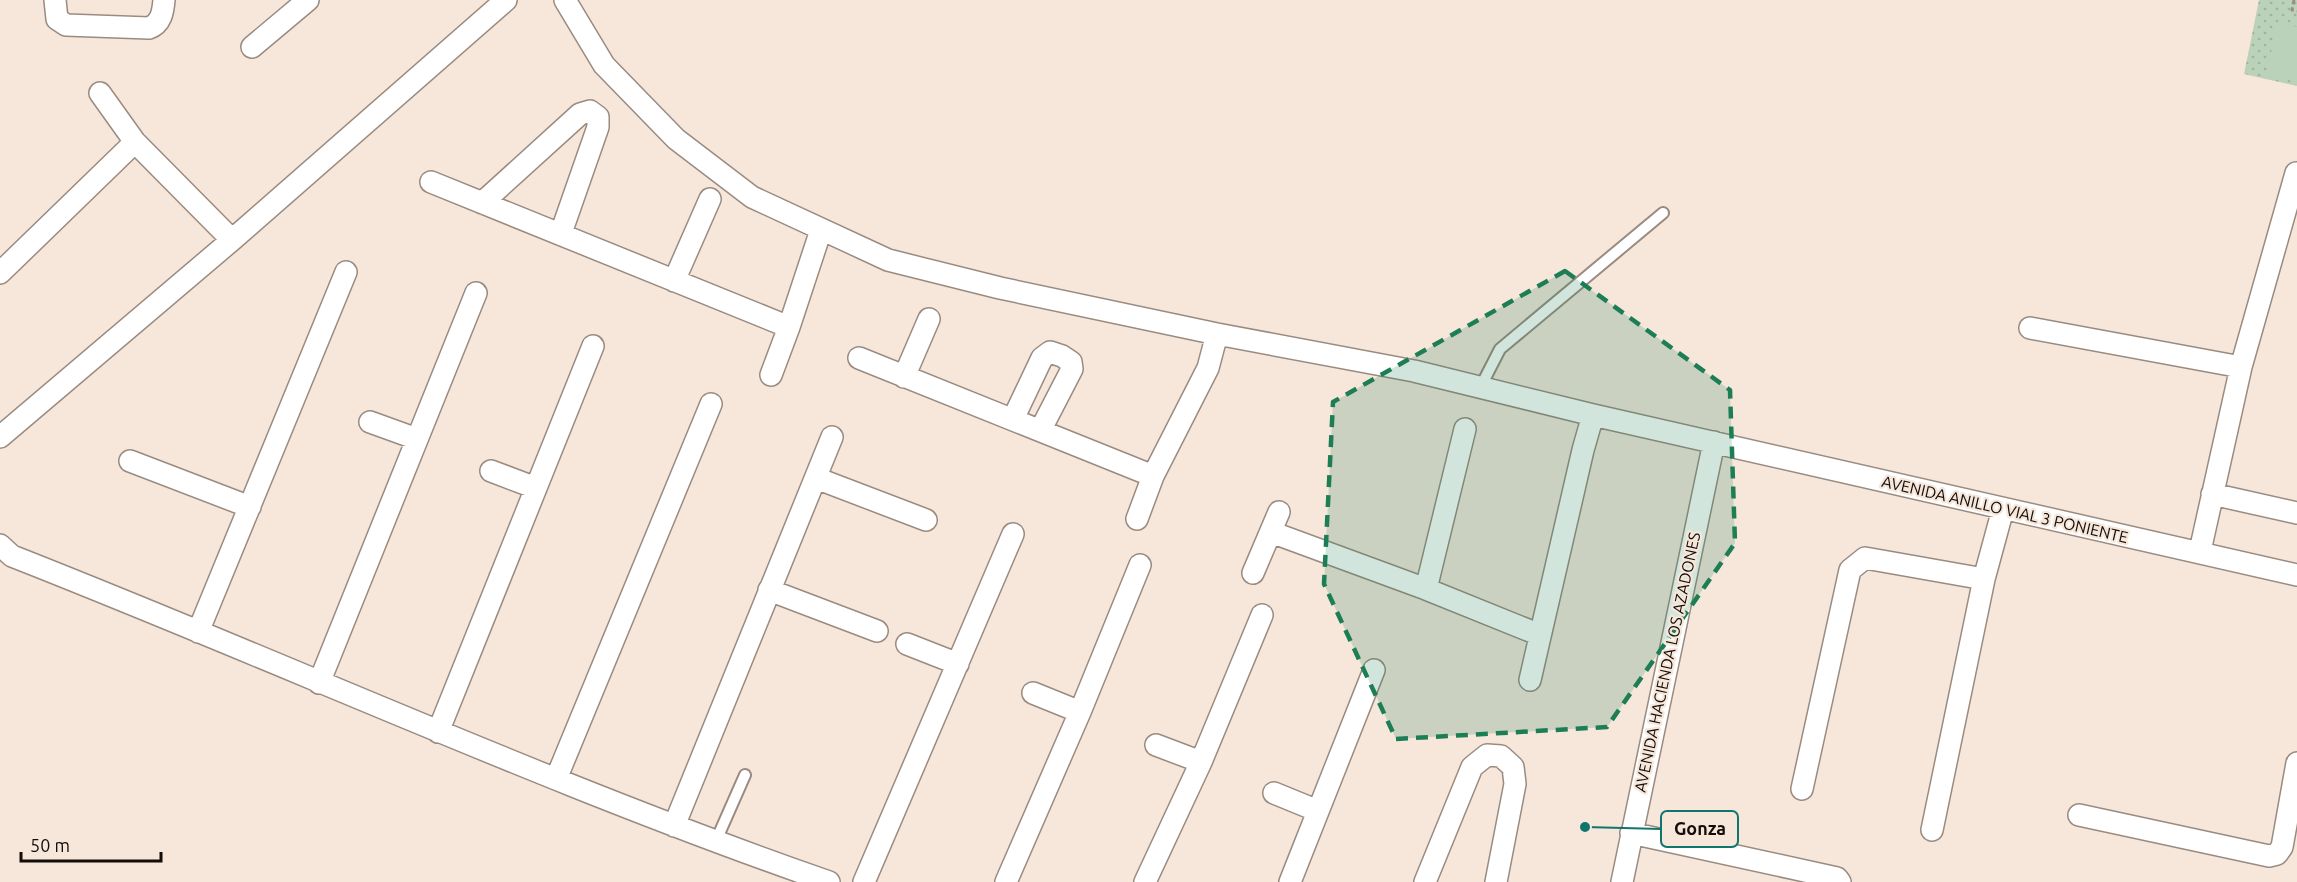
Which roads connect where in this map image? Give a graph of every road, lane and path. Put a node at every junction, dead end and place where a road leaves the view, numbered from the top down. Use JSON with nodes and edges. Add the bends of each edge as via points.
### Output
{"nodes":[{"id":1,"x":55,"y":0,"type":"edge"},
{"id":2,"x":164,"y":0,"type":"edge"},
{"id":3,"x":308,"y":0,"type":"edge"},
{"id":4,"x":506,"y":0,"type":"edge"},
{"id":5,"x":565,"y":0,"type":"edge"},
{"id":6,"x":2294,"y":0,"type":"edge"},
{"id":7,"x":2297,"y":11,"type":"edge"},
{"id":8,"x":252,"y":47,"type":"dead end"},
{"id":9,"x":100,"y":93,"type":"dead end"},
{"id":10,"x":135,"y":142,"type":"junction"},
{"id":11,"x":2296,"y":172,"type":"edge"},
{"id":12,"x":431,"y":182,"type":"dead end"},
{"id":13,"x":710,"y":199,"type":"dead end"},
{"id":14,"x":482,"y":203,"type":"junction"},
{"id":15,"x":1663,"y":213,"type":"dead end"},
{"id":16,"x":820,"y":230,"type":"junction"},
{"id":17,"x":561,"y":233,"type":"junction"},
{"id":18,"x":232,"y":240,"type":"junction"},
{"id":19,"x":346,"y":272,"type":"dead end"},
{"id":20,"x":0,"y":273,"type":"edge"},
{"id":21,"x":674,"y":281,"type":"junction"},
{"id":22,"x":476,"y":293,"type":"dead end"},
{"id":23,"x":929,"y":319,"type":"dead end"},
{"id":24,"x":789,"y":327,"type":"junction"},
{"id":25,"x":2030,"y":328,"type":"dead end"},
{"id":26,"x":1217,"y":334,"type":"junction"},
{"id":27,"x":593,"y":346,"type":"dead end"},
{"id":28,"x":859,"y":358,"type":"dead end"},
{"id":29,"x":2241,"y":367,"type":"junction"},
{"id":30,"x":771,"y":375,"type":"dead end"},
{"id":31,"x":904,"y":376,"type":"junction"},
{"id":32,"x":1480,"y":388,"type":"junction"},
{"id":33,"x":711,"y":404,"type":"dead end"},
{"id":34,"x":1593,"y":415,"type":"junction"},
{"id":35,"x":1013,"y":419,"type":"junction"},
{"id":36,"x":370,"y":422,"type":"dead end"},
{"id":37,"x":1041,"y":429,"type":"junction"},
{"id":38,"x":1465,"y":429,"type":"dead end"},
{"id":39,"x":0,"y":437,"type":"edge"},
{"id":40,"x":832,"y":437,"type":"dead end"},
{"id":41,"x":417,"y":439,"type":"junction"},
{"id":42,"x":1714,"y":442,"type":"junction"},
{"id":43,"x":130,"y":461,"type":"dead end"},
{"id":44,"x":490,"y":471,"type":"dead end"},
{"id":45,"x":1153,"y":476,"type":"junction"},
{"id":46,"x":816,"y":478,"type":"junction"},
{"id":47,"x":536,"y":488,"type":"junction"},
{"id":48,"x":2212,"y":494,"type":"junction"},
{"id":49,"x":250,"y":507,"type":"junction"},
{"id":50,"x":2003,"y":509,"type":"junction"},
{"id":51,"x":1279,"y":512,"type":"dead end"},
{"id":52,"x":2297,"y":513,"type":"edge"},
{"id":53,"x":1137,"y":519,"type":"dead end"},
{"id":54,"x":926,"y":520,"type":"dead end"},
{"id":55,"x":1271,"y":532,"type":"junction"},
{"id":56,"x":1012,"y":534,"type":"dead end"},
{"id":57,"x":0,"y":545,"type":"edge"},
{"id":58,"x":2200,"y":551,"type":"junction"},
{"id":59,"x":1140,"y":565,"type":"dead end"},
{"id":60,"x":1253,"y":573,"type":"dead end"},
{"id":61,"x":2297,"y":575,"type":"edge"},
{"id":62,"x":1984,"y":579,"type":"junction"},
{"id":63,"x":1426,"y":589,"type":"junction"},
{"id":64,"x":769,"y":590,"type":"junction"},
{"id":65,"x":1262,"y":615,"type":"dead end"},
{"id":66,"x":877,"y":631,"type":"dead end"},
{"id":67,"x":198,"y":632,"type":"junction"},
{"id":68,"x":1540,"y":635,"type":"junction"},
{"id":69,"x":907,"y":644,"type":"dead end"},
{"id":70,"x":958,"y":664,"type":"junction"},
{"id":71,"x":1374,"y":670,"type":"dead end"},
{"id":72,"x":1530,"y":680,"type":"dead end"},
{"id":73,"x":320,"y":683,"type":"junction"},
{"id":74,"x":1033,"y":693,"type":"dead end"},
{"id":75,"x":1080,"y":712,"type":"junction"},
{"id":76,"x":438,"y":732,"type":"junction"},
{"id":77,"x":1156,"y":745,"type":"dead end"},
{"id":78,"x":1201,"y":762,"type":"junction"},
{"id":79,"x":2297,"y":763,"type":"edge"},
{"id":80,"x":745,"y":775,"type":"dead end"},
{"id":81,"x":556,"y":779,"type":"junction"},
{"id":82,"x":1802,"y":789,"type":"dead end"},
{"id":83,"x":1274,"y":793,"type":"dead end"},
{"id":84,"x":1318,"y":811,"type":"junction"},
{"id":85,"x":2079,"y":815,"type":"dead end"},
{"id":86,"x":674,"y":826,"type":"junction"},
{"id":87,"x":1932,"y":830,"type":"dead end"},
{"id":88,"x":1631,"y":833,"type":"junction"},
{"id":89,"x":715,"y":843,"type":"junction"},
{"id":90,"x":829,"y":882,"type":"edge"},
{"id":91,"x":864,"y":882,"type":"edge"},
{"id":92,"x":1006,"y":882,"type":"edge"},
{"id":93,"x":1146,"y":882,"type":"edge"},
{"id":94,"x":1290,"y":882,"type":"edge"},
{"id":95,"x":1425,"y":882,"type":"edge"},
{"id":96,"x":1496,"y":882,"type":"edge"},
{"id":97,"x":1622,"y":882,"type":"edge"},
{"id":98,"x":1840,"y":882,"type":"edge"}],
"edges":[{"from":1,"to":2,"type":"street","via":[[57,19],[66,25],[148,28],[162,15]]},
{"from":3,"to":8,"type":"street"},
{"from":4,"to":18,"type":"street"},
{"from":5,"to":16,"type":"street","name":"AVENIDA ANILLO VIAL 3 PONIENTE","via":[[604,65],[676,139],[752,197]]},
{"from":6,"to":7,"type":"path","via":[[2292,10]]},
{"from":9,"to":10,"type":"street"},
{"from":10,"to":18,"type":"street"},
{"from":10,"to":20,"type":"street"},
{"from":11,"to":29,"type":"street"},
{"from":12,"to":14,"type":"street"},
{"from":13,"to":21,"type":"street"},
{"from":14,"to":17,"type":"street"},
{"from":14,"to":17,"type":"street","via":[[580,114],[590,111],[598,117],[598,127]]},
{"from":15,"to":32,"type":"lane","via":[[1500,349]]},
{"from":16,"to":24,"type":"street"},
{"from":16,"to":26,"type":"street","name":"AVENIDA ANILLO VIAL 3 PONIENTE","via":[[888,260]]},
{"from":17,"to":21,"type":"street"},
{"from":18,"to":39,"type":"street"},
{"from":19,"to":49,"type":"street"},
{"from":21,"to":24,"type":"street"},
{"from":22,"to":41,"type":"street"},
{"from":23,"to":31,"type":"street"},
{"from":24,"to":30,"type":"street"},
{"from":25,"to":29,"type":"street"},
{"from":26,"to":32,"type":"street","name":"AVENIDA ANILLO VIAL 3 PONIENTE","via":[[1414,371]]},
{"from":26,"to":45,"type":"street","via":[[1208,368]]},
{"from":27,"to":47,"type":"street"},
{"from":28,"to":31,"type":"street"},
{"from":29,"to":48,"type":"street"},
{"from":31,"to":35,"type":"street"},
{"from":32,"to":34,"type":"street","name":"AVENIDA ANILLO VIAL 3 PONIENTE"},
{"from":33,"to":81,"type":"street"},
{"from":34,"to":42,"type":"street","name":"AVENIDA ANILLO VIAL 3 PONIENTE"},
{"from":34,"to":68,"type":"street"},
{"from":35,"to":37,"type":"street"},
{"from":35,"to":37,"type":"street","via":[[1042,358],[1050,352],[1062,356],[1071,362],[1072,369]]},
{"from":36,"to":41,"type":"street"},
{"from":37,"to":45,"type":"street"},
{"from":38,"to":63,"type":"street"},
{"from":40,"to":46,"type":"street"},
{"from":41,"to":73,"type":"street"},
{"from":42,"to":50,"type":"street","name":"AVENIDA ANILLO VIAL 3 PONIENTE"},
{"from":42,"to":88,"type":"street","name":"AVENIDA HACIENDA LOS AZADONES"},
{"from":43,"to":49,"type":"street"},
{"from":44,"to":47,"type":"street"},
{"from":45,"to":53,"type":"street"},
{"from":46,"to":54,"type":"street"},
{"from":46,"to":64,"type":"street"},
{"from":47,"to":76,"type":"street"},
{"from":48,"to":52,"type":"street"},
{"from":48,"to":58,"type":"street"},
{"from":49,"to":67,"type":"street"},
{"from":50,"to":58,"type":"street","name":"AVENIDA ANILLO VIAL 3 PONIENTE"},
{"from":50,"to":62,"type":"street"},
{"from":51,"to":55,"type":"street"},
{"from":55,"to":60,"type":"street"},
{"from":55,"to":63,"type":"street"},
{"from":56,"to":70,"type":"street"},
{"from":57,"to":67,"type":"street","via":[[12,556]]},
{"from":58,"to":61,"type":"street","name":"AVENIDA ANILLO VIAL 3 PONIENTE"},
{"from":59,"to":75,"type":"street"},
{"from":62,"to":82,"type":"street","via":[[1865,558],[1850,570]]},
{"from":62,"to":87,"type":"street"},
{"from":63,"to":68,"type":"street"},
{"from":64,"to":66,"type":"street"},
{"from":64,"to":86,"type":"street"},
{"from":65,"to":78,"type":"street"},
{"from":67,"to":73,"type":"street"},
{"from":68,"to":72,"type":"street"},
{"from":69,"to":70,"type":"street"},
{"from":70,"to":91,"type":"street"},
{"from":71,"to":84,"type":"street"},
{"from":73,"to":76,"type":"street"},
{"from":74,"to":75,"type":"street"},
{"from":75,"to":92,"type":"street"},
{"from":76,"to":81,"type":"street"},
{"from":77,"to":78,"type":"street"},
{"from":78,"to":93,"type":"street"},
{"from":79,"to":85,"type":"street","via":[[2282,847],[2269,856]]},
{"from":80,"to":89,"type":"lane"},
{"from":81,"to":86,"type":"street"},
{"from":83,"to":84,"type":"street"},
{"from":84,"to":94,"type":"street"},
{"from":86,"to":89,"type":"street"},
{"from":88,"to":97,"type":"street","name":"AVENIDA HACIENDA LOS AZADONES"},
{"from":88,"to":98,"type":"street","via":[[1837,878]]},
{"from":89,"to":90,"type":"street"},
{"from":95,"to":96,"type":"street","via":[[1472,767],[1487,755],[1501,756],[1513,768],[1515,784]]}]}
